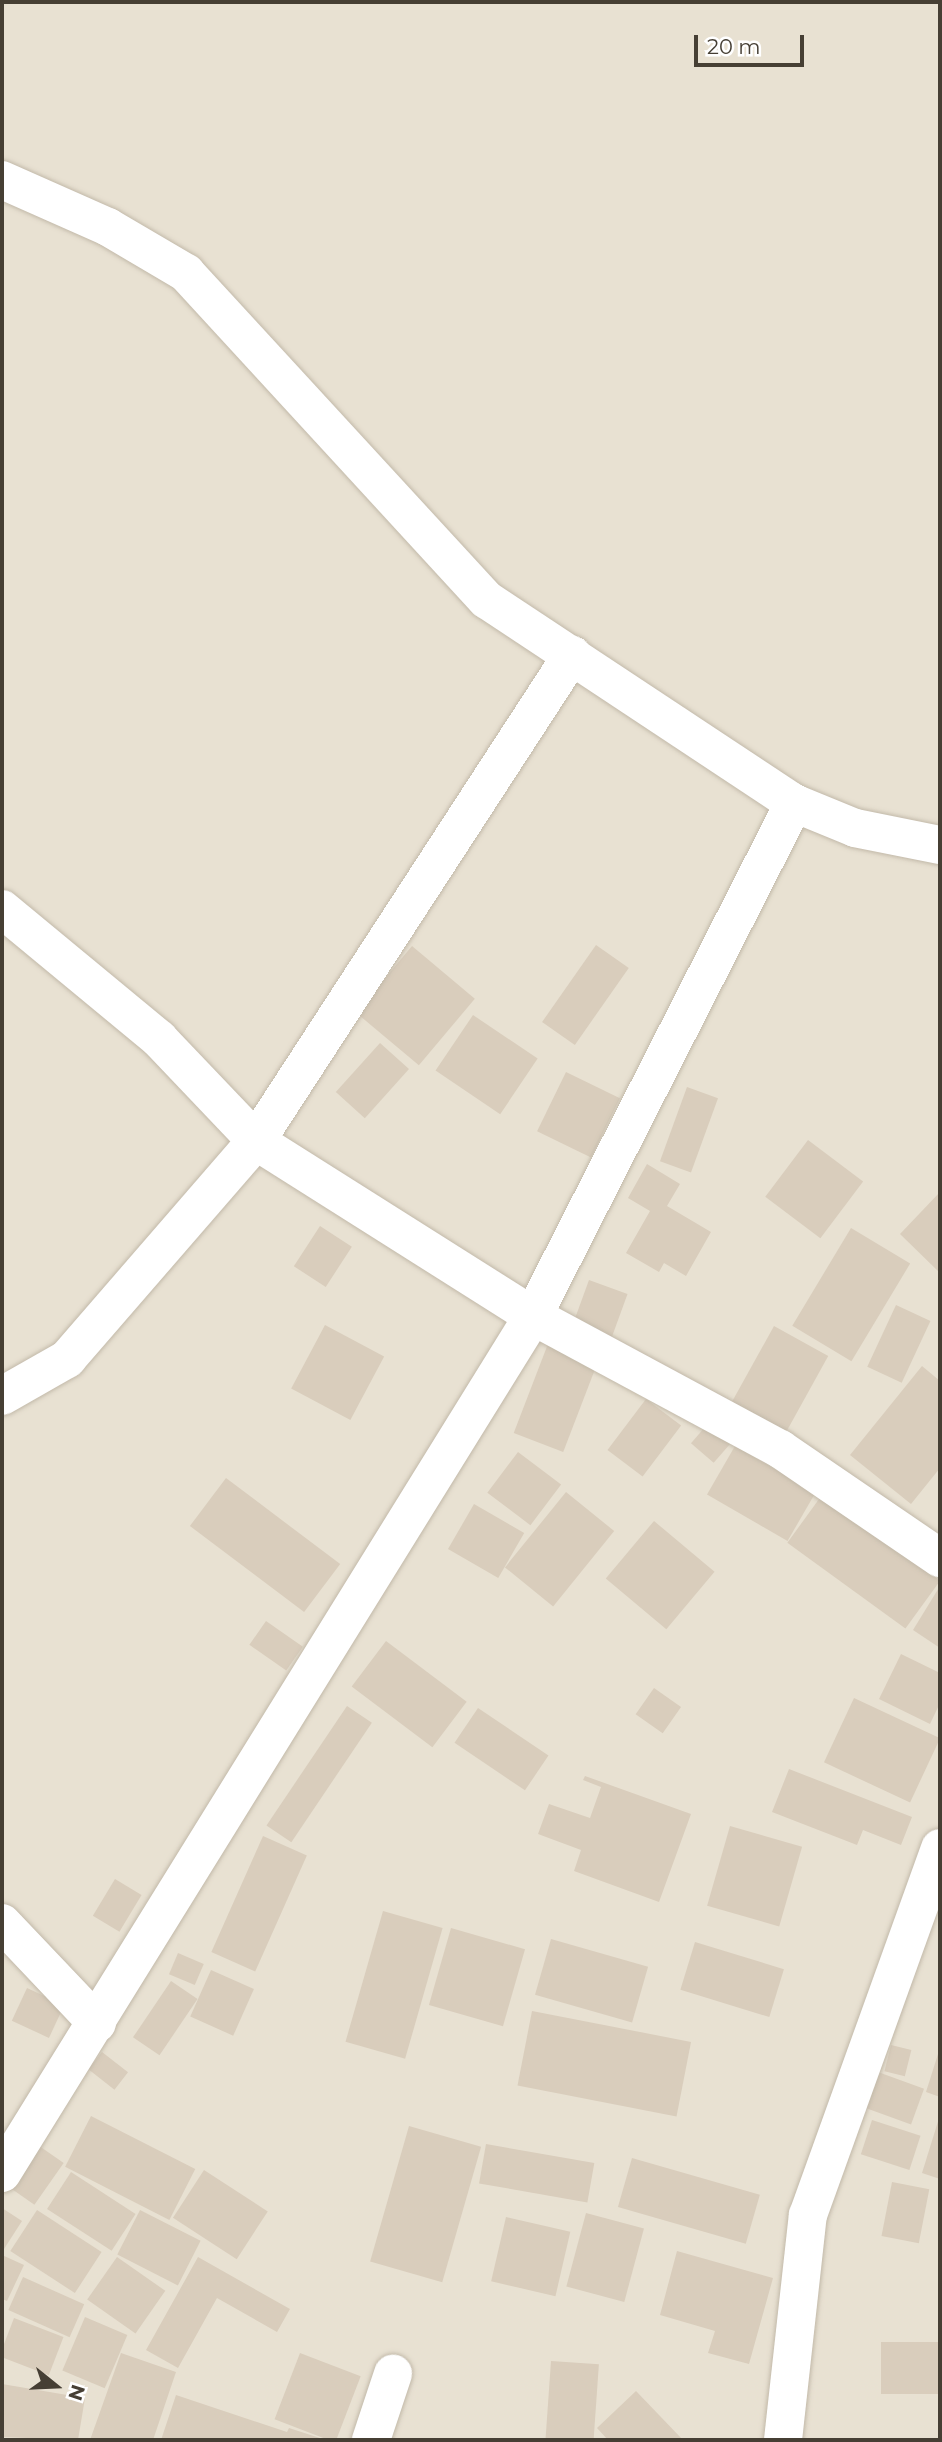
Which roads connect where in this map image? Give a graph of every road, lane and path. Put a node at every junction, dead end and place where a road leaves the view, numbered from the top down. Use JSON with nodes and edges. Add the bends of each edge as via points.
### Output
{"nodes":[{"id":1,"x":2,"y":180,"type":"edge"},
{"id":2,"x":572,"y":655,"type":"junction"},
{"id":3,"x":794,"y":803,"type":"junction"},
{"id":4,"x":940,"y":845,"type":"edge"},
{"id":5,"x":2,"y":909,"type":"edge"},
{"id":6,"x":256,"y":1141,"type":"junction"},
{"id":7,"x":533,"y":1316,"type":"junction"},
{"id":8,"x":2,"y":1396,"type":"edge"},
{"id":9,"x":940,"y":1558,"type":"edge"},
{"id":10,"x":940,"y":1848,"type":"edge"},
{"id":11,"x":2,"y":1923,"type":"edge"},
{"id":12,"x":97,"y":2023,"type":"junction"},
{"id":13,"x":2,"y":2173,"type":"edge"},
{"id":14,"x":393,"y":2374,"type":"dead end"},
{"id":15,"x":371,"y":2440,"type":"edge"},
{"id":16,"x":783,"y":2440,"type":"edge"}],
"edges":[{"from":1,"to":2,"type":"street","via":[[108,227],[186,273],[487,600]]},
{"from":2,"to":3,"type":"street"},
{"from":2,"to":6,"type":"street"},
{"from":3,"to":4,"type":"street","via":[[855,828]]},
{"from":3,"to":7,"type":"street"},
{"from":5,"to":6,"type":"street","via":[[159,1039]]},
{"from":6,"to":7,"type":"street"},
{"from":6,"to":8,"type":"street","via":[[67,1360]]},
{"from":7,"to":9,"type":"street","via":[[780,1449]]},
{"from":7,"to":12,"type":"street"},
{"from":10,"to":16,"type":"street","via":[[808,2215]]},
{"from":11,"to":12,"type":"street"},
{"from":12,"to":13,"type":"street"},
{"from":14,"to":15,"type":"street"}]}
